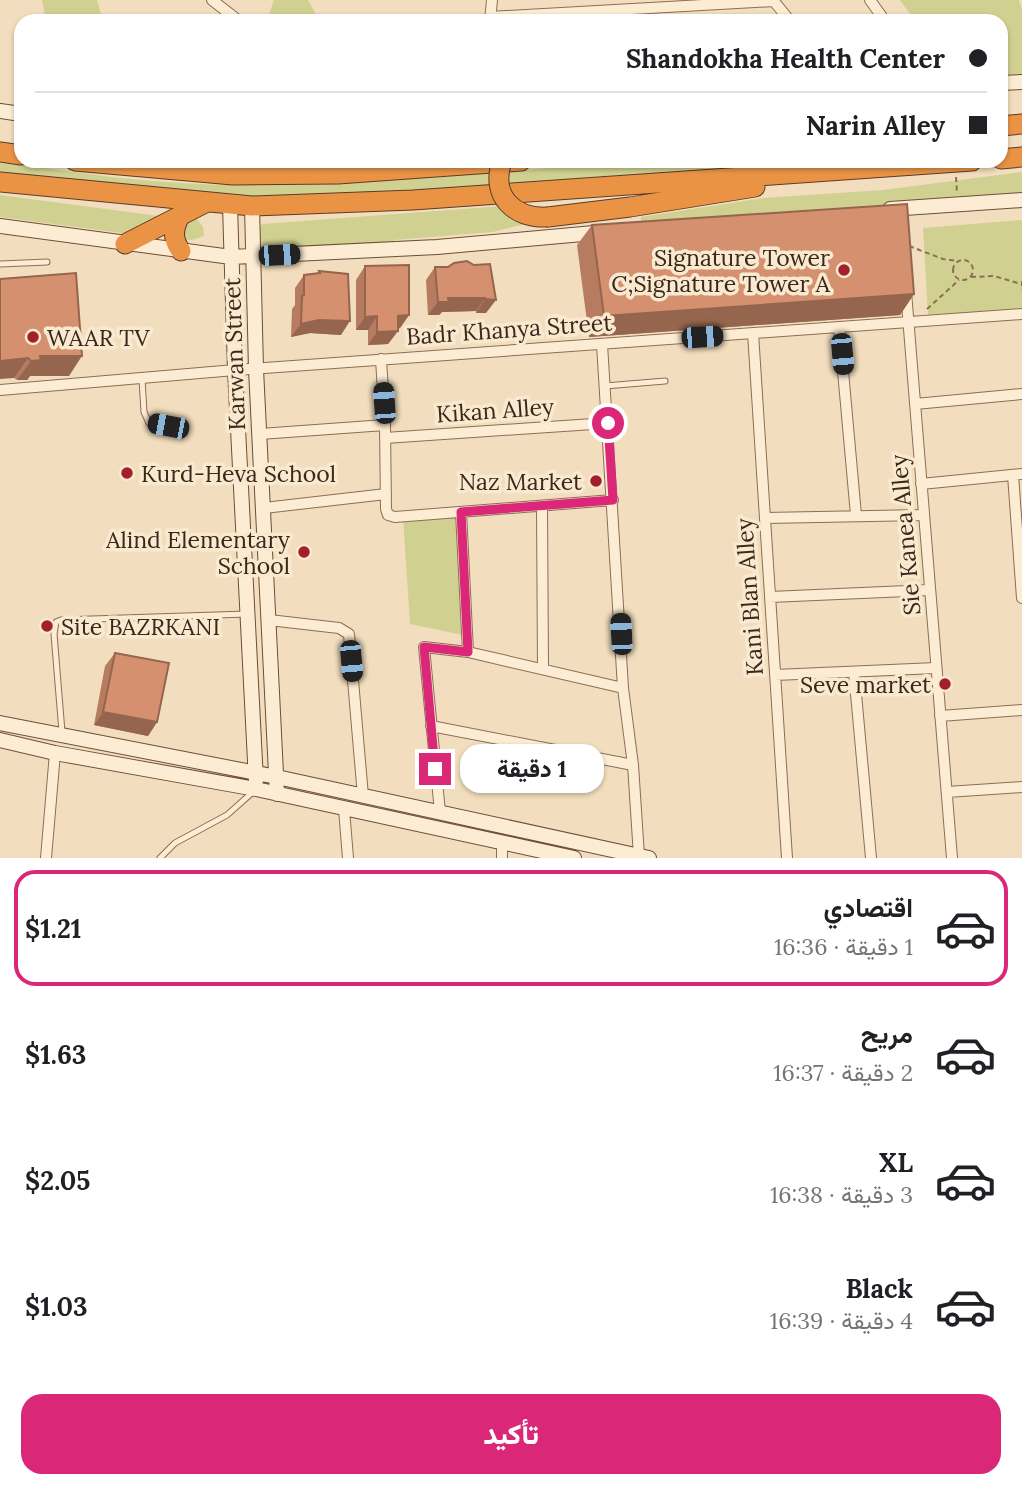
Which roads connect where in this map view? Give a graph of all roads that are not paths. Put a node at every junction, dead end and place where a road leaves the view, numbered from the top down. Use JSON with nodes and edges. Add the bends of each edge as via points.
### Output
{"nodes":[{"id":1,"x":212,"y":0,"type":"edge"},
{"id":2,"x":774,"y":1,"type":"edge"},
{"id":3,"x":230,"y":14,"type":"edge"},
{"id":4,"x":569,"y":14,"type":"edge"},
{"id":5,"x":154,"y":168,"type":"edge"},
{"id":6,"x":372,"y":168,"type":"edge"},
{"id":7,"x":500,"y":168,"type":"edge"},
{"id":8,"x":878,"y":168,"type":"edge"},
{"id":9,"x":894,"y":168,"type":"edge"},
{"id":10,"x":0,"y":182,"type":"edge"},
{"id":11,"x":1022,"y":200,"type":"edge"},
{"id":12,"x":205,"y":202,"type":"junction"},
{"id":13,"x":230,"y":205,"type":"junction"},
{"id":14,"x":252,"y":206,"type":"junction"},
{"id":15,"x":871,"y":211,"type":"edge"},
{"id":16,"x":180,"y":216,"type":"junction"},
{"id":17,"x":0,"y":226,"type":"edge"},
{"id":18,"x":621,"y":231,"type":"edge"},
{"id":19,"x":125,"y":244,"type":"junction"},
{"id":20,"x":181,"y":251,"type":"junction"},
{"id":21,"x":253,"y":256,"type":"junction"},
{"id":22,"x":231,"y":257,"type":"junction"},
{"id":23,"x":47,"y":262,"type":"dead end"},
{"id":24,"x":0,"y":264,"type":"edge"},
{"id":25,"x":905,"y":283,"type":"edge"},
{"id":26,"x":1022,"y":314,"type":"edge"},
{"id":27,"x":908,"y":322,"type":"junction"},
{"id":28,"x":839,"y":327,"type":"junction"},
{"id":29,"x":753,"y":333,"type":"junction"},
{"id":30,"x":602,"y":344,"type":"junction"},
{"id":31,"x":381,"y":359,"type":"junction"},
{"id":32,"x":256,"y":369,"type":"junction"},
{"id":33,"x":235,"y":370,"type":"junction"},
{"id":34,"x":142,"y":379,"type":"junction"},
{"id":35,"x":665,"y":381,"type":"dead end"},
{"id":36,"x":605,"y":386,"type":"junction"},
{"id":37,"x":0,"y":390,"type":"edge"},
{"id":38,"x":1022,"y":394,"type":"edge"},
{"id":39,"x":915,"y":404,"type":"junction"},
{"id":40,"x":608,"y":423,"type":"junction"},
{"id":41,"x":385,"y":425,"type":"junction"},
{"id":42,"x":168,"y":426,"type":"dead end"},
{"id":43,"x":260,"y":434,"type":"junction"},
{"id":44,"x":386,"y":438,"type":"junction"},
{"id":45,"x":1018,"y":474,"type":"edge"},
{"id":46,"x":921,"y":484,"type":"junction"},
{"id":47,"x":386,"y":494,"type":"junction"},
{"id":48,"x":613,"y":500,"type":"junction"},
{"id":49,"x":542,"y":506,"type":"junction"},
{"id":50,"x":264,"y":508,"type":"junction"},
{"id":51,"x":461,"y":512,"type":"junction"},
{"id":52,"x":856,"y":515,"type":"junction"},
{"id":53,"x":924,"y":515,"type":"junction"},
{"id":54,"x":765,"y":518,"type":"junction"},
{"id":55,"x":930,"y":590,"type":"junction"},
{"id":56,"x":770,"y":597,"type":"junction"},
{"id":57,"x":1022,"y":597,"type":"edge"},
{"id":58,"x":247,"y":614,"type":"junction"},
{"id":59,"x":269,"y":620,"type":"junction"},
{"id":60,"x":468,"y":652,"type":"junction"},
{"id":61,"x":543,"y":668,"type":"junction"},
{"id":62,"x":936,"y":668,"type":"junction"},
{"id":63,"x":854,"y":672,"type":"junction"},
{"id":64,"x":775,"y":675,"type":"junction"},
{"id":65,"x":623,"y":688,"type":"junction"},
{"id":66,"x":1022,"y":710,"type":"edge"},
{"id":67,"x":940,"y":716,"type":"junction"},
{"id":68,"x":0,"y":723,"type":"edge"},
{"id":69,"x":431,"y":726,"type":"junction"},
{"id":70,"x":62,"y":735,"type":"junction"},
{"id":71,"x":0,"y":740,"type":"edge"},
{"id":72,"x":55,"y":752,"type":"junction"},
{"id":73,"x":633,"y":765,"type":"junction"},
{"id":74,"x":256,"y":773,"type":"junction"},
{"id":75,"x":277,"y":777,"type":"junction"},
{"id":76,"x":1022,"y":787,"type":"edge"},
{"id":77,"x":256,"y":789,"type":"junction"},
{"id":78,"x":947,"y":792,"type":"junction"},
{"id":79,"x":277,"y":794,"type":"junction"},
{"id":80,"x":363,"y":796,"type":"junction"},
{"id":81,"x":344,"y":809,"type":"junction"},
{"id":82,"x":440,"y":812,"type":"junction"},
{"id":83,"x":502,"y":842,"type":"junction"},
{"id":84,"x":556,"y":856,"type":"edge"},
{"id":85,"x":644,"y":857,"type":"edge"},
{"id":86,"x":46,"y":858,"type":"edge"},
{"id":87,"x":160,"y":858,"type":"edge"},
{"id":88,"x":348,"y":858,"type":"edge"},
{"id":89,"x":502,"y":858,"type":"edge"},
{"id":90,"x":574,"y":858,"type":"edge"},
{"id":91,"x":787,"y":858,"type":"edge"},
{"id":92,"x":871,"y":858,"type":"edge"},
{"id":93,"x":952,"y":858,"type":"edge"}],
"edges":[{"from":1,"to":3,"type":"street"},
{"from":2,"to":4,"type":"street"},
{"from":5,"to":6,"type":"highway","via":[[233,175],[338,174]]},
{"from":7,"to":9,"type":"highway","bridge":true,"via":[[499,184],[511,207],[524,215],[548,217]]},
{"from":8,"to":14,"type":"highway","via":[[413,200]]},
{"from":10,"to":12,"type":"highway"},
{"from":11,"to":15,"type":"main road","via":[[958,204],[900,215]]},
{"from":12,"to":13,"type":"highway"},
{"from":12,"to":16,"type":"highway"},
{"from":13,"to":14,"type":"highway"},
{"from":13,"to":22,"type":"main road","name":"Karwan Street"},
{"from":14,"to":21,"type":"main road","name":"Karwan Street"},
{"from":16,"to":19,"type":"highway"},
{"from":16,"to":20,"type":"highway","via":[[174,238]]},
{"from":17,"to":19,"type":"main road"},
{"from":18,"to":21,"type":"main road"},
{"from":19,"to":20,"type":"main road"},
{"from":20,"to":22,"type":"main road"},
{"from":21,"to":22,"type":"main road"},
{"from":21,"to":32,"type":"main road","name":"Karwan Street"},
{"from":22,"to":33,"type":"main road","name":"Karwan Street"},
{"from":23,"to":24,"type":"lane"},
{"from":25,"to":27,"type":"street","name":"Sie Kanea Alley"},
{"from":26,"to":27,"type":"street","name":"Badr Khanya Street"},
{"from":27,"to":28,"type":"street","name":"Badr Khanya Street"},
{"from":27,"to":39,"type":"street","name":"Sie Kanea Alley"},
{"from":28,"to":29,"type":"street","name":"Badr Khanya Street"},
{"from":28,"to":52,"type":"street"},
{"from":29,"to":30,"type":"street","name":"Badr Khanya Street"},
{"from":29,"to":54,"type":"street","name":"Kani Blan Alley"},
{"from":30,"to":31,"type":"street","name":"Badr Khanya Street"},
{"from":30,"to":36,"type":"street"},
{"from":31,"to":32,"type":"street","name":"Badr Khanya Street"},
{"from":31,"to":41,"type":"street"},
{"from":32,"to":33,"type":"street","name":"Badr Khanya Street"},
{"from":32,"to":43,"type":"main road","name":"Karwan Street"},
{"from":33,"to":34,"type":"street","name":"Badr Khanya Street"},
{"from":33,"to":58,"type":"main road","name":"Karwan Street"},
{"from":34,"to":37,"type":"street","name":"Badr Khanya Street"},
{"from":34,"to":42,"type":"lane","via":[[149,422]]},
{"from":35,"to":36,"type":"lane"},
{"from":36,"to":40,"type":"street"},
{"from":38,"to":39,"type":"street"},
{"from":39,"to":46,"type":"street","name":"Sie Kanea Alley"},
{"from":40,"to":44,"type":"street","name":"Kikan Alley"},
{"from":40,"to":48,"type":"street"},
{"from":41,"to":43,"type":"street"},
{"from":41,"to":44,"type":"street"},
{"from":43,"to":50,"type":"main road","name":"Karwan Street"},
{"from":44,"to":47,"type":"street"},
{"from":45,"to":46,"type":"street"},
{"from":45,"to":57,"type":"street"},
{"from":46,"to":53,"type":"street","name":"Sie Kanea Alley"},
{"from":47,"to":50,"type":"street"},
{"from":47,"to":51,"type":"street","via":[[388,515],[395,517]]},
{"from":48,"to":49,"type":"street"},
{"from":48,"to":65,"type":"street"},
{"from":49,"to":51,"type":"street"},
{"from":49,"to":61,"type":"street"},
{"from":50,"to":59,"type":"main road","name":"Karwan Street"},
{"from":51,"to":60,"type":"street"},
{"from":52,"to":53,"type":"street"},
{"from":52,"to":54,"type":"street"},
{"from":53,"to":55,"type":"street","name":"Sie Kanea Alley"},
{"from":54,"to":56,"type":"street","name":"Kani Blan Alley"},
{"from":55,"to":56,"type":"street"},
{"from":55,"to":62,"type":"street","name":"Sie Kanea Alley"},
{"from":56,"to":64,"type":"street","name":"Kani Blan Alley"},
{"from":58,"to":70,"type":"lane","via":[[56,622]]},
{"from":58,"to":74,"type":"main road","name":"Karwan Street"},
{"from":59,"to":75,"type":"main road","name":"Karwan Street"},
{"from":59,"to":80,"type":"street","via":[[339,628],[349,634]]},
{"from":60,"to":61,"type":"street"},
{"from":60,"to":69,"type":"street","via":[[424,647]]},
{"from":61,"to":65,"type":"street"},
{"from":62,"to":63,"type":"street"},
{"from":62,"to":67,"type":"street","name":"Sie Kanea Alley"},
{"from":63,"to":64,"type":"street"},
{"from":63,"to":92,"type":"street"},
{"from":64,"to":91,"type":"street","name":"Kani Blan Alley"},
{"from":65,"to":73,"type":"street"},
{"from":66,"to":67,"type":"street"},
{"from":67,"to":78,"type":"street","name":"Sie Kanea Alley"},
{"from":68,"to":70,"type":"main road"},
{"from":69,"to":73,"type":"street"},
{"from":69,"to":82,"type":"street"},
{"from":70,"to":74,"type":"main road"},
{"from":71,"to":72,"type":"main road"},
{"from":72,"to":77,"type":"main road"},
{"from":72,"to":86,"type":"street"},
{"from":73,"to":85,"type":"street"},
{"from":74,"to":75,"type":"main road"},
{"from":74,"to":77,"type":"main road","name":"Karwan Street"},
{"from":75,"to":79,"type":"main road","name":"Karwan Street"},
{"from":75,"to":80,"type":"main road"},
{"from":76,"to":78,"type":"street"},
{"from":77,"to":79,"type":"main road"},
{"from":77,"to":87,"type":"lane","via":[[227,815],[176,843]]},
{"from":78,"to":93,"type":"street","name":"Sie Kanea Alley"},
{"from":79,"to":81,"type":"main road"},
{"from":80,"to":82,"type":"main road"},
{"from":81,"to":83,"type":"main road"},
{"from":81,"to":88,"type":"street"},
{"from":82,"to":85,"type":"main road"},
{"from":83,"to":84,"type":"main road"},
{"from":83,"to":89,"type":"street"},
{"from":84,"to":90,"type":"main road"}]}
